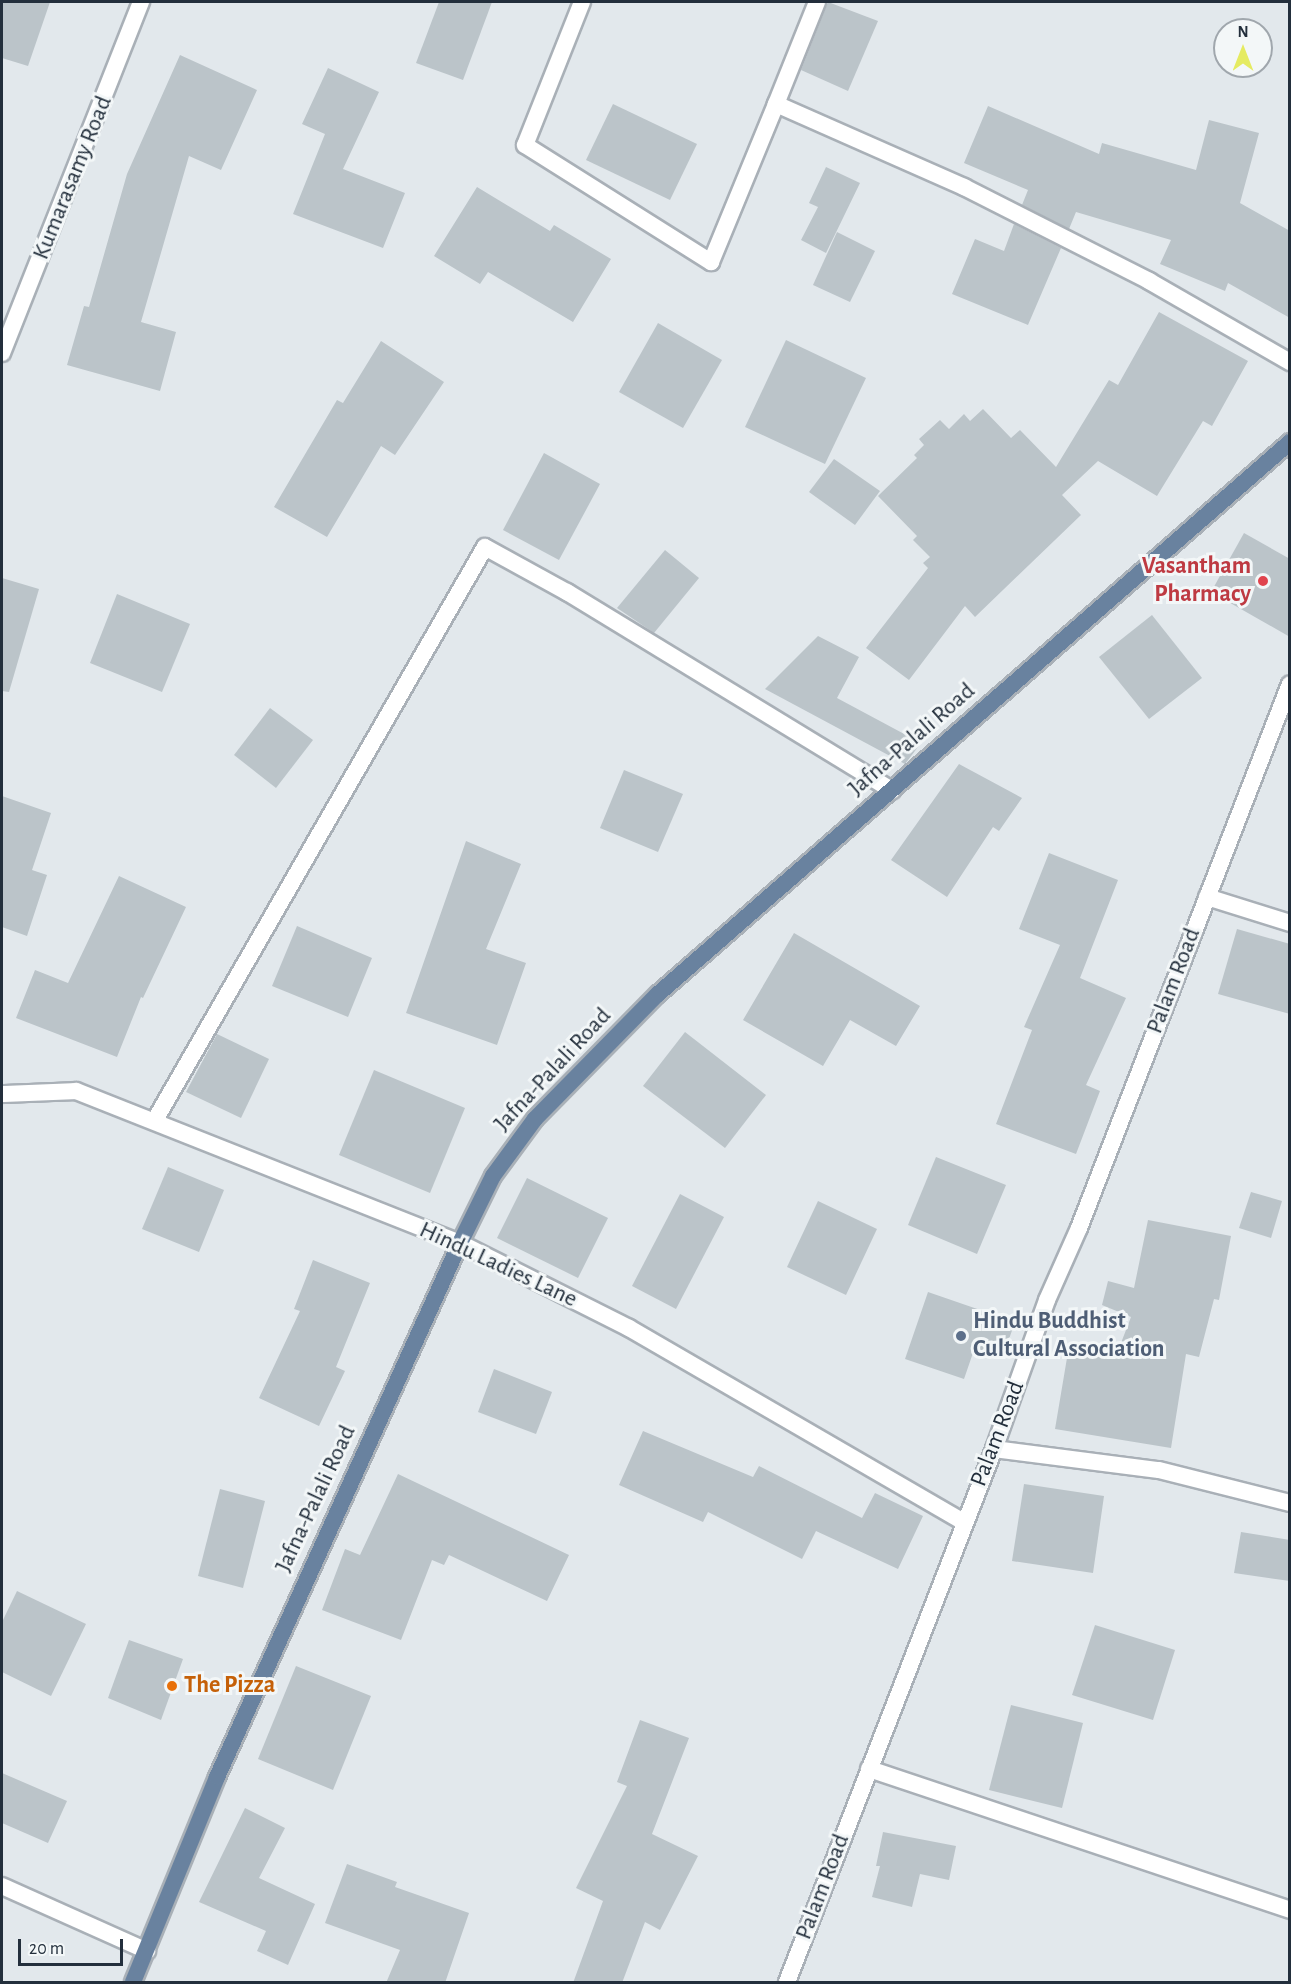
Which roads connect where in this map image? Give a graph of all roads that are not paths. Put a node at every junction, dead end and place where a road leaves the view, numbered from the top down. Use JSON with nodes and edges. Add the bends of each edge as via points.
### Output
{"nodes":[{"id":1,"x":141,"y":2,"type":"edge"},
{"id":2,"x":582,"y":2,"type":"edge"},
{"id":3,"x":817,"y":2,"type":"edge"},
{"id":4,"x":776,"y":104,"type":"junction"},
{"id":5,"x":2,"y":353,"type":"edge"},
{"id":6,"x":1290,"y":362,"type":"edge"},
{"id":7,"x":1290,"y":442,"type":"edge"},
{"id":8,"x":1290,"y":684,"type":"edge"},
{"id":9,"x":892,"y":790,"type":"junction"},
{"id":10,"x":1207,"y":897,"type":"junction"},
{"id":11,"x":1290,"y":923,"type":"edge"},
{"id":12,"x":2,"y":1094,"type":"edge"},
{"id":13,"x":155,"y":1120,"type":"junction"},
{"id":14,"x":460,"y":1243,"type":"junction"},
{"id":15,"x":994,"y":1449,"type":"junction"},
{"id":16,"x":1290,"y":1503,"type":"edge"},
{"id":17,"x":964,"y":1522,"type":"junction"},
{"id":18,"x":869,"y":1769,"type":"junction"},
{"id":19,"x":2,"y":1886,"type":"edge"},
{"id":20,"x":1290,"y":1910,"type":"edge"},
{"id":21,"x":147,"y":1951,"type":"junction"},
{"id":22,"x":133,"y":1983,"type":"edge"},
{"id":23,"x":787,"y":1983,"type":"edge"}],
"edges":[{"from":1,"to":5,"type":"street","name":"Kumarasamy Road"},
{"from":2,"to":4,"type":"street","via":[[525,145],[711,262]]},
{"from":3,"to":4,"type":"street"},
{"from":4,"to":6,"type":"street","via":[[964,187],[1149,281]]},
{"from":7,"to":9,"type":"main road","name":"Jafna-Palali Road"},
{"from":8,"to":10,"type":"street","name":"Palam Road"},
{"from":9,"to":13,"type":"street","via":[[567,592],[485,547]]},
{"from":9,"to":14,"type":"main road","name":"Jafna-Palali Road","via":[[658,994],[535,1119],[493,1176]]},
{"from":10,"to":11,"type":"street"},
{"from":10,"to":15,"type":"street","name":"Palam Road","via":[[1079,1228],[1047,1300]]},
{"from":12,"to":13,"type":"street","name":"Hindu Ladies Lane","via":[[76,1091]]},
{"from":13,"to":14,"type":"street","name":"Hindu Ladies Lane"},
{"from":14,"to":17,"type":"street","name":"Hindu Ladies Lane","via":[[629,1328]]},
{"from":14,"to":21,"type":"main road","name":"Jafna-Palali Road","via":[[226,1756]]},
{"from":15,"to":16,"type":"street","via":[[1159,1470]]},
{"from":15,"to":17,"type":"street","name":"Palam Road"},
{"from":17,"to":18,"type":"street","name":"Palam Road"},
{"from":18,"to":20,"type":"street"},
{"from":18,"to":23,"type":"street","name":"Palam Road"},
{"from":19,"to":21,"type":"street"},
{"from":21,"to":22,"type":"main road","name":"Jafna-Palali Road"}]}
